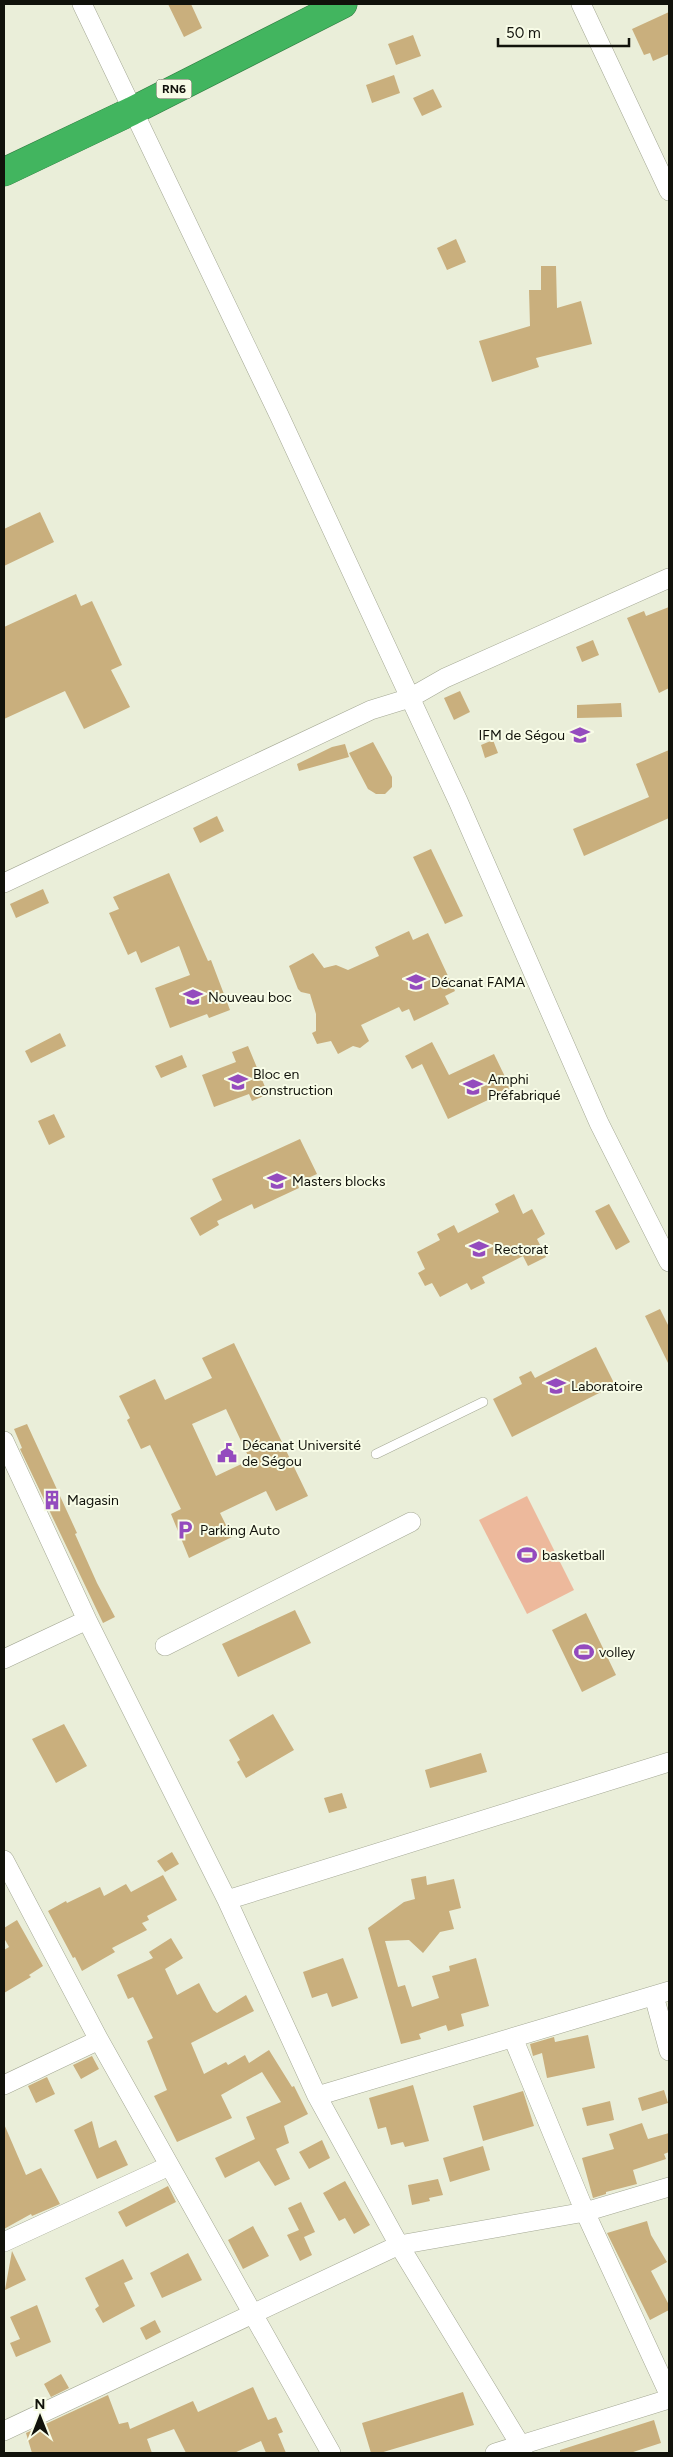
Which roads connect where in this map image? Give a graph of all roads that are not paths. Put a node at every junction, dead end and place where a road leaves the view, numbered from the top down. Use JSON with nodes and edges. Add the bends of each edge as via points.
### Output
{"nodes":[{"id":1,"x":82,"y":4,"type":"edge"},
{"id":2,"x":343,"y":4,"type":"edge"},
{"id":3,"x":581,"y":4,"type":"edge"},
{"id":4,"x":132,"y":111,"type":"junction"},
{"id":5,"x":4,"y":172,"type":"edge"},
{"id":6,"x":669,"y":191,"type":"edge"},
{"id":7,"x":669,"y":578,"type":"edge"},
{"id":8,"x":410,"y":698,"type":"junction"},
{"id":9,"x":4,"y":883,"type":"edge"},
{"id":10,"x":669,"y":1262,"type":"edge"},
{"id":11,"x":482,"y":1402,"type":"dead end"},
{"id":12,"x":4,"y":1441,"type":"edge"},
{"id":13,"x":376,"y":1454,"type":"dead end"},
{"id":14,"x":411,"y":1522,"type":"dead end"},
{"id":15,"x":87,"y":1620,"type":"junction"},
{"id":16,"x":165,"y":1646,"type":"dead end"},
{"id":17,"x":4,"y":1659,"type":"edge"},
{"id":18,"x":669,"y":1762,"type":"edge"},
{"id":19,"x":4,"y":1860,"type":"edge"},
{"id":20,"x":227,"y":1900,"type":"junction"},
{"id":21,"x":662,"y":1993,"type":"edge"},
{"id":22,"x":513,"y":2038,"type":"junction"},
{"id":23,"x":100,"y":2040,"type":"junction"},
{"id":24,"x":669,"y":2051,"type":"edge"},
{"id":25,"x":4,"y":2085,"type":"edge"},
{"id":26,"x":317,"y":2096,"type":"junction"},
{"id":27,"x":169,"y":2166,"type":"junction"},
{"id":28,"x":669,"y":2187,"type":"edge"},
{"id":29,"x":585,"y":2212,"type":"junction"},
{"id":30,"x":4,"y":2242,"type":"edge"},
{"id":31,"x":399,"y":2245,"type":"junction"},
{"id":32,"x":252,"y":2315,"type":"junction"},
{"id":33,"x":669,"y":2394,"type":"edge"},
{"id":34,"x":669,"y":2399,"type":"edge"},
{"id":35,"x":4,"y":2431,"type":"edge"},
{"id":36,"x":522,"y":2450,"type":"edge"},
{"id":37,"x":330,"y":2453,"type":"edge"},
{"id":38,"x":495,"y":2453,"type":"edge"}],
"edges":[{"from":1,"to":4,"type":"street"},
{"from":2,"to":4,"type":"highway","number":"RN6"},
{"from":3,"to":6,"type":"street"},
{"from":4,"to":5,"type":"highway","number":"RN6"},
{"from":4,"to":8,"type":"street","via":[[280,415]]},
{"from":7,"to":8,"type":"street","via":[[445,678]]},
{"from":8,"to":9,"type":"street","via":[[371,710]]},
{"from":8,"to":10,"type":"street","via":[[599,1123]]},
{"from":11,"to":13,"type":"lane"},
{"from":12,"to":15,"type":"street"},
{"from":14,"to":16,"type":"street"},
{"from":15,"to":17,"type":"street"},
{"from":15,"to":20,"type":"street"},
{"from":18,"to":20,"type":"street"},
{"from":19,"to":23,"type":"street"},
{"from":20,"to":26,"type":"street"},
{"from":21,"to":22,"type":"street"},
{"from":21,"to":24,"type":"street"},
{"from":22,"to":26,"type":"street"},
{"from":22,"to":29,"type":"street"},
{"from":23,"to":25,"type":"street"},
{"from":23,"to":27,"type":"street"},
{"from":26,"to":31,"type":"street"},
{"from":27,"to":30,"type":"street"},
{"from":27,"to":32,"type":"street"},
{"from":28,"to":29,"type":"street"},
{"from":29,"to":31,"type":"street"},
{"from":29,"to":33,"type":"street"},
{"from":31,"to":32,"type":"street"},
{"from":31,"to":36,"type":"street"},
{"from":32,"to":35,"type":"street"},
{"from":32,"to":37,"type":"street"},
{"from":34,"to":36,"type":"street"},
{"from":36,"to":38,"type":"street"}]}
